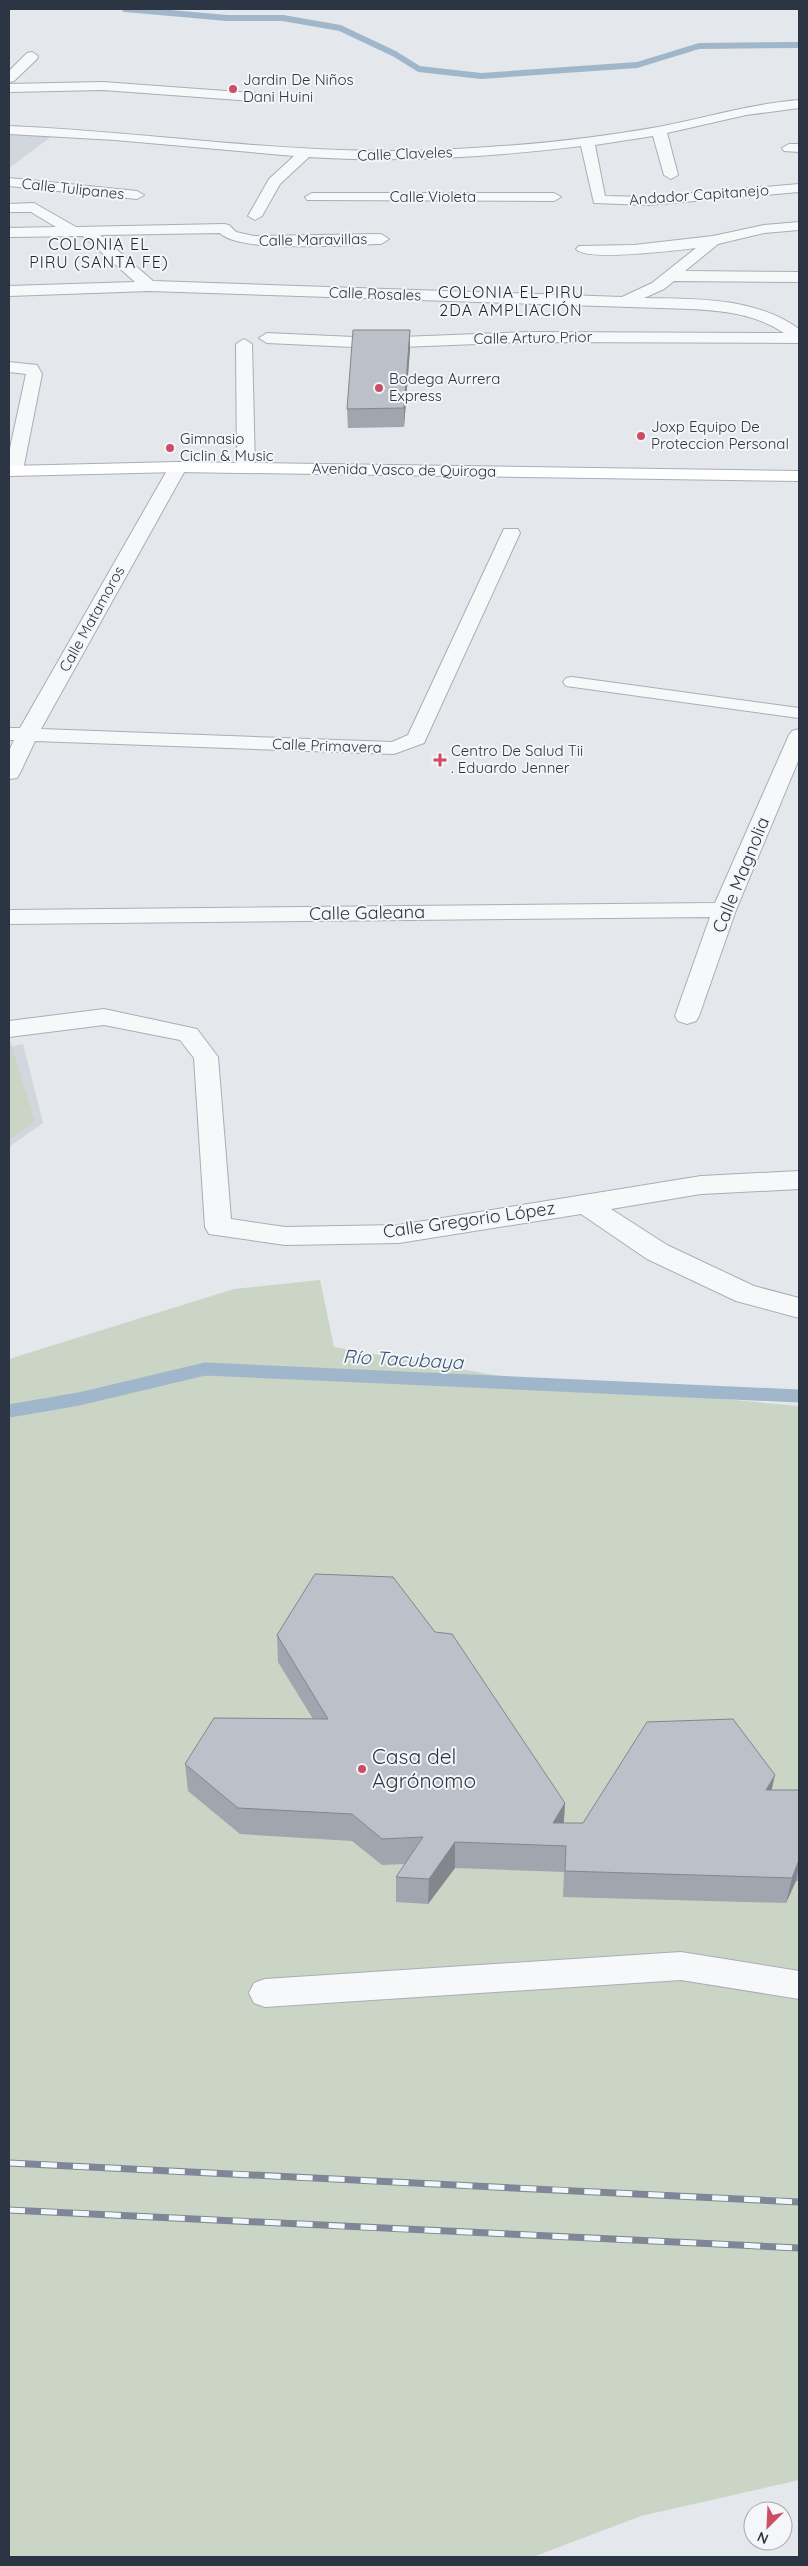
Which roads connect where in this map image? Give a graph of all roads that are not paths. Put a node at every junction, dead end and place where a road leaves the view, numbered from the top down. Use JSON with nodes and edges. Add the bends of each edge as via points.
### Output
{"nodes":[{"id":1,"x":32,"y":56,"type":"dead end"},
{"id":2,"x":113,"y":74,"type":"dead end"},
{"id":3,"x":9,"y":78,"type":"edge"},
{"id":4,"x":103,"y":86,"type":"junction"},
{"id":5,"x":9,"y":88,"type":"edge"},
{"id":6,"x":267,"y":98,"type":"dead end"},
{"id":7,"x":799,"y":104,"type":"edge"},
{"id":8,"x":9,"y":130,"type":"edge"},
{"id":9,"x":659,"y":131,"type":"junction"},
{"id":10,"x":587,"y":141,"type":"junction"},
{"id":11,"x":304,"y":154,"type":"junction"},
{"id":12,"x":435,"y":154,"type":"junction"},
{"id":13,"x":429,"y":173,"type":"dead end"},
{"id":14,"x":671,"y":175,"type":"dead end"},
{"id":15,"x":9,"y":182,"type":"edge"},
{"id":16,"x":799,"y":188,"type":"edge"},
{"id":17,"x":137,"y":195,"type":"dead end"},
{"id":18,"x":312,"y":197,"type":"dead end"},
{"id":19,"x":554,"y":197,"type":"dead end"},
{"id":20,"x":9,"y":208,"type":"edge"},
{"id":21,"x":255,"y":216,"type":"dead end"},
{"id":22,"x":799,"y":226,"type":"edge"},
{"id":23,"x":78,"y":230,"type":"junction"},
{"id":24,"x":9,"y":233,"type":"edge"},
{"id":25,"x":381,"y":239,"type":"dead end"},
{"id":26,"x":713,"y":241,"type":"junction"},
{"id":27,"x":584,"y":249,"type":"dead end"},
{"id":28,"x":671,"y":276,"type":"junction"},
{"id":29,"x":799,"y":277,"type":"edge"},
{"id":30,"x":149,"y":286,"type":"junction"},
{"id":31,"x":9,"y":291,"type":"edge"},
{"id":32,"x":622,"y":302,"type":"junction"},
{"id":33,"x":799,"y":337,"type":"edge"},
{"id":34,"x":267,"y":338,"type":"dead end"},
{"id":35,"x":244,"y":344,"type":"dead end"},
{"id":36,"x":9,"y":367,"type":"edge"},
{"id":37,"x":178,"y":467,"type":"junction"},
{"id":38,"x":246,"y":468,"type":"junction"},
{"id":39,"x":11,"y":470,"type":"edge"},
{"id":40,"x":799,"y":476,"type":"edge"},
{"id":41,"x":511,"y":532,"type":"dead end"},
{"id":42,"x":572,"y":682,"type":"dead end"},
{"id":43,"x":799,"y":713,"type":"edge"},
{"id":44,"x":18,"y":734,"type":"edge"},
{"id":45,"x":799,"y":735,"type":"edge"},
{"id":46,"x":9,"y":773,"type":"edge"},
{"id":47,"x":724,"y":910,"type":"junction"},
{"id":48,"x":9,"y":917,"type":"edge"},
{"id":49,"x":687,"y":1016,"type":"dead end"},
{"id":50,"x":9,"y":1029,"type":"edge"},
{"id":51,"x":799,"y":1180,"type":"edge"},
{"id":52,"x":584,"y":1203,"type":"junction"},
{"id":53,"x":799,"y":1308,"type":"edge"},
{"id":54,"x":799,"y":1985,"type":"edge"},
{"id":55,"x":265,"y":1993,"type":"dead end"}],
"edges":[{"from":1,"to":3,"type":"street"},
{"from":2,"to":4,"type":"street"},
{"from":4,"to":5,"type":"street"},
{"from":4,"to":6,"type":"street"},
{"from":7,"to":9,"type":"street","name":"Calle Claveles","via":[[775,105]]},
{"from":8,"to":11,"type":"street","name":"Calle Claveles","via":[[64,131]]},
{"from":9,"to":10,"type":"street","name":"Calle Claveles"},
{"from":9,"to":14,"type":"street"},
{"from":10,"to":12,"type":"street","name":"Calle Claveles"},
{"from":10,"to":16,"type":"street","name":"Andador Capitanejo","via":[[599,200],[648,201]]},
{"from":11,"to":12,"type":"street","name":"Calle Claveles"},
{"from":11,"to":21,"type":"street","via":[[274,182]]},
{"from":12,"to":13,"type":"street"},
{"from":15,"to":17,"type":"street","name":"Calle Tulipanes"},
{"from":18,"to":19,"type":"street","name":"Calle Violeta"},
{"from":20,"to":23,"type":"street","via":[[34,207]]},
{"from":22,"to":26,"type":"street","via":[[755,231]]},
{"from":23,"to":24,"type":"street","name":"Calle Maravillas"},
{"from":23,"to":25,"type":"street","name":"Calle Maravillas","via":[[224,228],[231,235],[254,241]]},
{"from":23,"to":30,"type":"street"},
{"from":26,"to":27,"type":"street","via":[[634,250]]},
{"from":26,"to":28,"type":"street"},
{"from":28,"to":29,"type":"street"},
{"from":28,"to":32,"type":"street","via":[[658,286]]},
{"from":30,"to":31,"type":"street","name":"Calle Rosales"},
{"from":30,"to":32,"type":"street","name":"Calle Rosales","via":[[254,299]]},
{"from":32,"to":33,"type":"street","name":"Calle Rosales","via":[[741,308],[767,316]]},
{"from":33,"to":34,"type":"street","name":"Calle Arturo Prior","via":[[528,337],[375,343]]},
{"from":35,"to":38,"type":"street"},
{"from":36,"to":39,"type":"street","via":[[31,369],[34,374]]},
{"from":37,"to":38,"type":"main road","name":"Avenida Vasco de Quiroga"},
{"from":37,"to":39,"type":"main road","name":"Avenida Vasco de Quiroga"},
{"from":37,"to":44,"type":"street","name":"Calle Matamoros"},
{"from":38,"to":40,"type":"main road","name":"Avenida Vasco de Quiroga"},
{"from":41,"to":44,"type":"street","name":"Calle Primavera","via":[[417,739],[394,748],[361,748]]},
{"from":42,"to":43,"type":"lane"},
{"from":44,"to":46,"type":"street","name":"Calle Matamoros"},
{"from":45,"to":47,"type":"street","name":"Calle Magnolia"},
{"from":47,"to":48,"type":"street","name":"Calle Galeana"},
{"from":47,"to":49,"type":"street","name":"Calle Magnolia"},
{"from":50,"to":52,"type":"street","name":"Calle Gregorio López","via":[[104,1018],[188,1034],[206,1057],[218,1226],[285,1236],[399,1234]]},
{"from":51,"to":52,"type":"street","name":"Calle Gregorio López","via":[[702,1185]]},
{"from":52,"to":53,"type":"street","via":[[657,1252],[746,1294]]},
{"from":54,"to":55,"type":"lane","via":[[681,1966]]}]}
